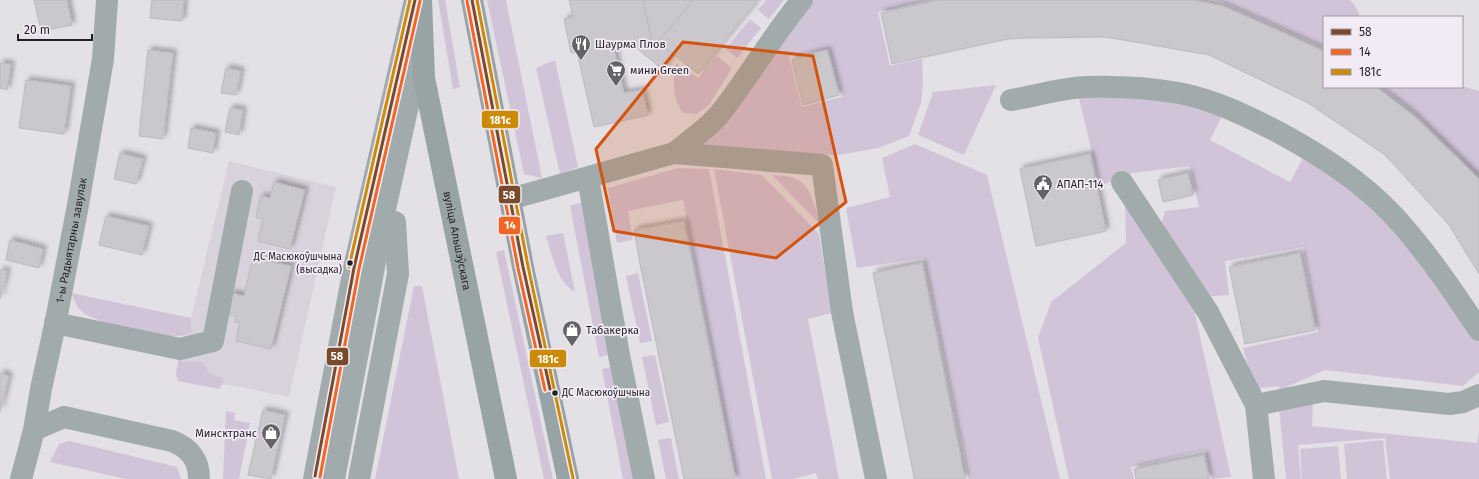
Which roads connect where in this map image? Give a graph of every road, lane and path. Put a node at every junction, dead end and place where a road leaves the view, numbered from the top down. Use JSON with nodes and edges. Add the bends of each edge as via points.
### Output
{"nodes":[{"id":1,"x":107,"y":0,"type":"edge"},
{"id":2,"x":472,"y":0,"type":"edge"},
{"id":3,"x":802,"y":0,"type":"edge"},
{"id":4,"x":419,"y":3,"type":"edge"},
{"id":5,"x":422,"y":40,"type":"junction"},
{"id":6,"x":423,"y":62,"type":"junction"},
{"id":7,"x":1011,"y":100,"type":"dead end"},
{"id":8,"x":674,"y":153,"type":"junction"},
{"id":9,"x":588,"y":178,"type":"junction"},
{"id":10,"x":1122,"y":182,"type":"dead end"},
{"id":11,"x":242,"y":191,"type":"dead end"},
{"id":12,"x":510,"y":199,"type":"junction"},
{"id":13,"x":394,"y":222,"type":"junction"},
{"id":14,"x":55,"y":323,"type":"junction"},
{"id":15,"x":1479,"y":330,"type":"edge"},
{"id":16,"x":1479,"y":395,"type":"edge"},
{"id":17,"x":1256,"y":405,"type":"junction"},
{"id":18,"x":34,"y":430,"type":"junction"},
{"id":19,"x":21,"y":479,"type":"edge"},
{"id":20,"x":199,"y":479,"type":"edge"},
{"id":21,"x":314,"y":479,"type":"edge"},
{"id":22,"x":323,"y":479,"type":"edge"},
{"id":23,"x":334,"y":479,"type":"edge"},
{"id":24,"x":345,"y":479,"type":"edge"},
{"id":25,"x":359,"y":479,"type":"edge"},
{"id":26,"x":506,"y":479,"type":"edge"},
{"id":27,"x":568,"y":479,"type":"edge"},
{"id":28,"x":644,"y":479,"type":"edge"},
{"id":29,"x":876,"y":479,"type":"edge"},
{"id":30,"x":1264,"y":479,"type":"edge"}],
"edges":[{"from":1,"to":14,"type":"street","name":"1-ы Радыятарны завулак","via":[[103,60]]},
{"from":2,"to":12,"type":"main road"},
{"from":3,"to":8,"type":"street","via":[[722,112]]},
{"from":4,"to":5,"type":"main road","name":"вуліца Альшэўскага"},
{"from":4,"to":21,"type":"street","via":[[354,268]]},
{"from":4,"to":22,"type":"street","via":[[374,213]]},
{"from":5,"to":6,"type":"main road","name":"вуліца Альшэўскага"},
{"from":5,"to":23,"type":"street","via":[[385,209]]},
{"from":6,"to":13,"type":"street"},
{"from":6,"to":26,"type":"main road","name":"вуліца Альшэўскага","via":[[424,78]]},
{"from":7,"to":15,"type":"street","via":[[1085,87],[1147,90],[1186,95],[1240,113],[1322,157],[1369,191],[1415,241]]},
{"from":8,"to":9,"type":"street"},
{"from":8,"to":29,"type":"street","via":[[822,165],[842,312]]},
{"from":9,"to":12,"type":"street"},
{"from":9,"to":28,"type":"street"},
{"from":10,"to":17,"type":"street","via":[[1208,312]]},
{"from":11,"to":14,"type":"street","via":[[213,341],[180,349]]},
{"from":12,"to":27,"type":"main road"},
{"from":13,"to":24,"type":"street"},
{"from":13,"to":25,"type":"street","via":[[398,274]]},
{"from":14,"to":18,"type":"street","name":"1-ы Радыятарны завулак","via":[[40,389]]},
{"from":16,"to":17,"type":"street","via":[[1463,402],[1449,404],[1324,391]]},
{"from":17,"to":30,"type":"street"},
{"from":18,"to":19,"type":"street","name":"1-ы Радыятарны завулак"},
{"from":18,"to":20,"type":"street","via":[[64,418],[172,441],[183,445],[193,456],[199,469]]}]}
